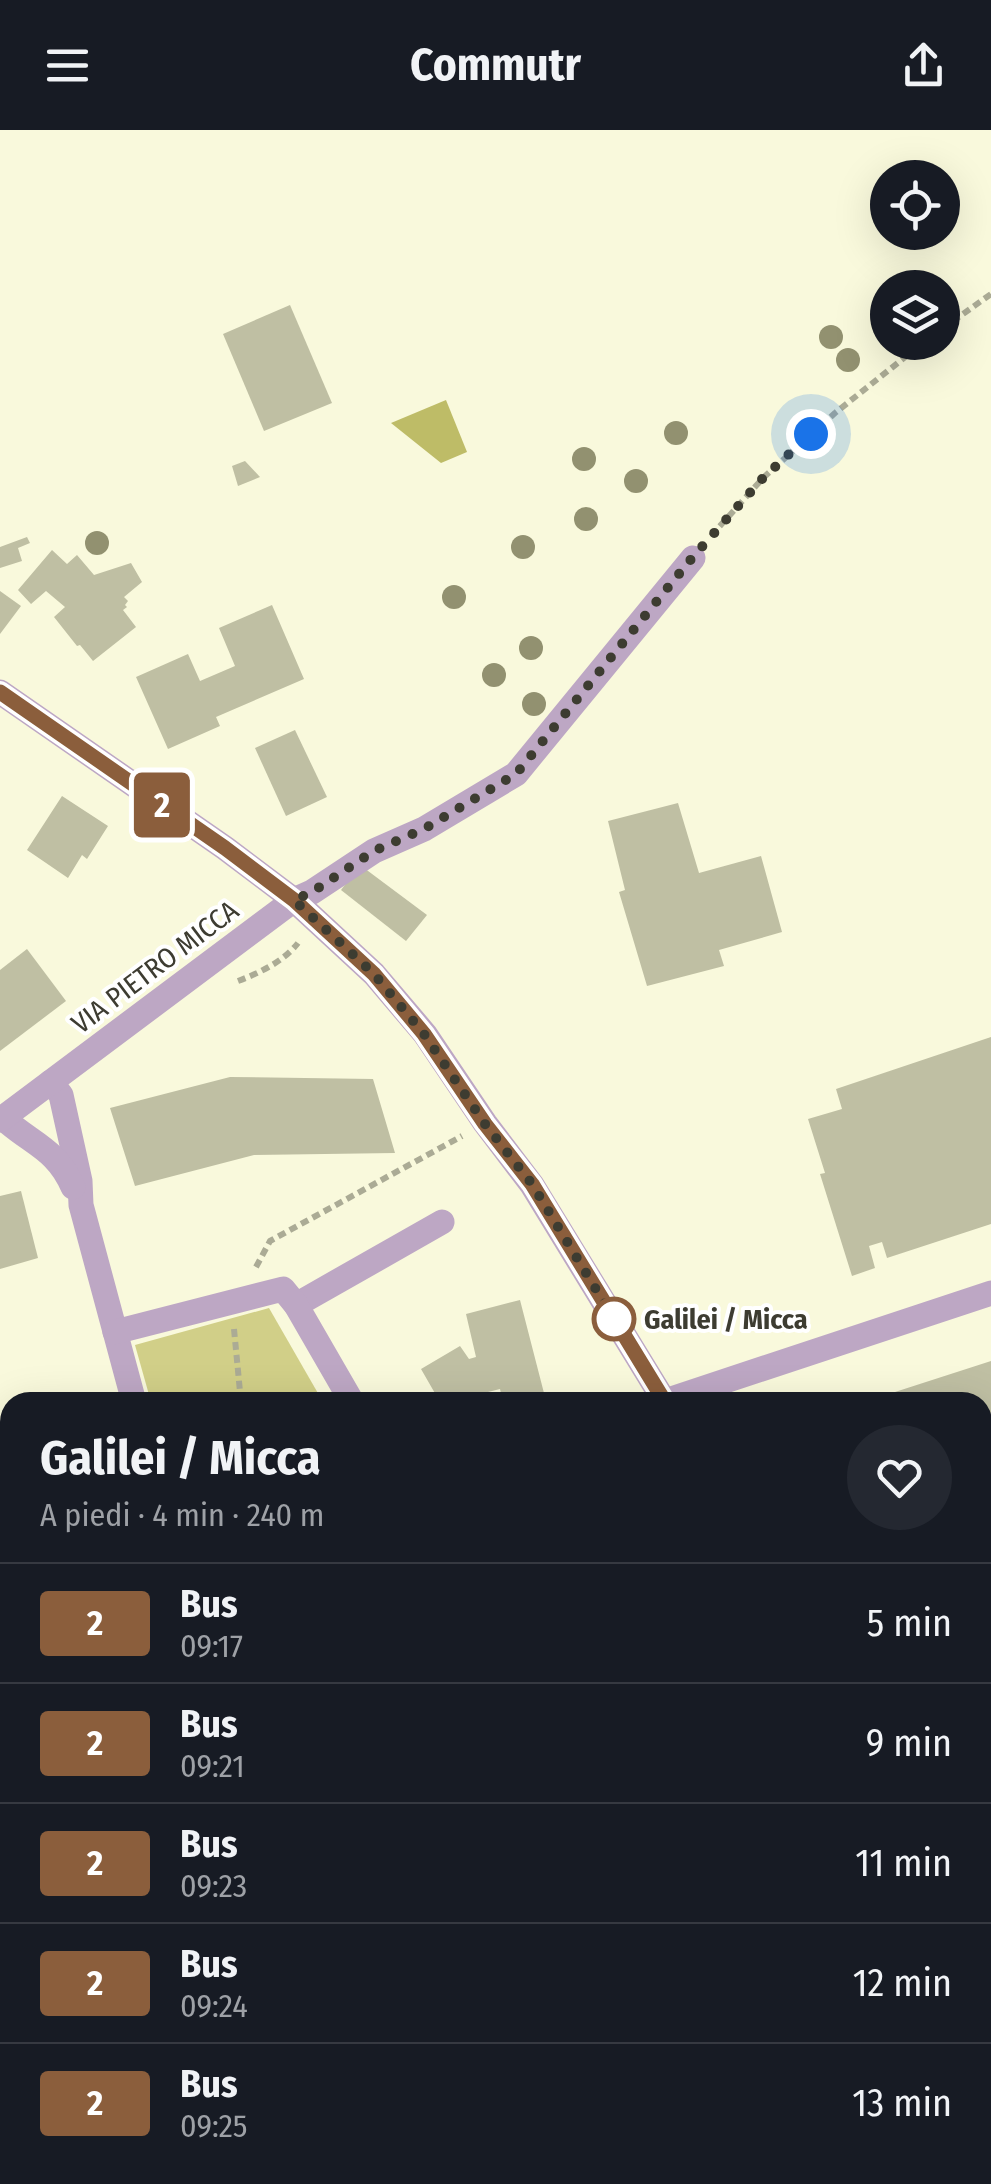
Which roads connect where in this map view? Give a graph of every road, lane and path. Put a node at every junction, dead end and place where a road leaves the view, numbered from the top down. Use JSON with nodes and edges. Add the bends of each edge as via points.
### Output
{"nodes":[{"id":1,"x":991,"y":294,"type":"edge"},
{"id":2,"x":960,"y":316,"type":"edge"},
{"id":3,"x":901,"y":360,"type":"edge"},
{"id":4,"x":692,"y":558,"type":"joint"},
{"id":5,"x":0,"y":692,"type":"edge"},
{"id":6,"x":294,"y":900,"type":"junction"},
{"id":7,"x":50,"y":1082,"type":"junction"},
{"id":8,"x":2,"y":1119,"type":"edge"},
{"id":9,"x":485,"y":1124,"type":"junction"},
{"id":10,"x":81,"y":1206,"type":"junction"},
{"id":11,"x":442,"y":1222,"type":"dead end"},
{"id":12,"x":991,"y":1293,"type":"edge"},
{"id":13,"x":238,"y":1300,"type":"junction"},
{"id":14,"x":296,"y":1305,"type":"junction"},
{"id":15,"x":115,"y":1332,"type":"junction"},
{"id":16,"x":131,"y":1392,"type":"edge"},
{"id":17,"x":240,"y":1392,"type":"edge"},
{"id":18,"x":346,"y":1392,"type":"edge"},
{"id":19,"x":659,"y":1392,"type":"edge"},
{"id":20,"x":695,"y":1392,"type":"edge"}],
"edges":[{"from":1,"to":2,"type":"path"},
{"from":3,"to":4,"type":"path","via":[[763,478]]},
{"from":4,"to":6,"type":"street","name":"VIA PIETRO MICCA","via":[[516,774]]},
{"from":5,"to":6,"type":"street"},
{"from":6,"to":7,"type":"street","name":"VIA PIETRO MICCA"},
{"from":6,"to":9,"type":"street","via":[[374,974]]},
{"from":7,"to":8,"type":"street","name":"VIA PIETRO MICCA"},
{"from":7,"to":10,"type":"street","name":"VIA PIETRO MICCA","via":[[61,1095]]},
{"from":8,"to":10,"type":"street","name":"VIA PIETRO MICCA","via":[[55,1157]]},
{"from":9,"to":13,"type":"path","via":[[270,1241]]},
{"from":9,"to":19,"type":"street","via":[[532,1184]]},
{"from":10,"to":15,"type":"street","name":"VIA PIETRO MICCA"},
{"from":11,"to":14,"type":"street"},
{"from":12,"to":20,"type":"street"},
{"from":13,"to":14,"type":"street","via":[[283,1289]]},
{"from":13,"to":15,"type":"street"},
{"from":13,"to":17,"type":"path","via":[[233,1334]]},
{"from":14,"to":18,"type":"street"},
{"from":15,"to":16,"type":"street","name":"VIA PIETRO MICCA"}]}
